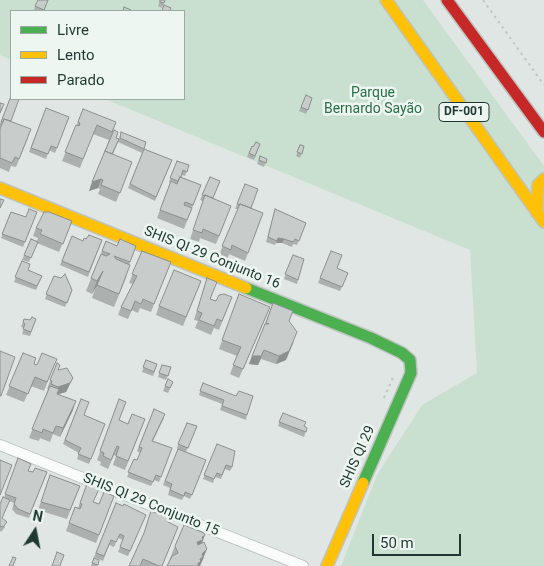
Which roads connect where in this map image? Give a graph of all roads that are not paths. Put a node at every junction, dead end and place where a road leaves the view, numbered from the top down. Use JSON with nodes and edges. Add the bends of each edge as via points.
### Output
{"nodes":[{"id":1,"x":386,"y":0,"type":"edge"},
{"id":2,"x":447,"y":0,"type":"edge"},
{"id":3,"x":544,"y":132,"type":"edge"},
{"id":4,"x":544,"y":178,"type":"edge"},
{"id":5,"x":0,"y":188,"type":"edge"},
{"id":6,"x":541,"y":218,"type":"edge"},
{"id":7,"x":410,"y":360,"type":"joint"},
{"id":8,"x":0,"y":445,"type":"edge"},
{"id":9,"x":303,"y":566,"type":"edge"},
{"id":10,"x":326,"y":566,"type":"edge"}],
"edges":[{"from":1,"to":6,"type":"street","number":"DF-001"},
{"from":2,"to":3,"type":"street"},
{"from":4,"to":6,"type":"street","via":[[537,190]]},
{"from":5,"to":7,"type":"street","name":"SHIS QI 29 Conjunto 16","via":[[371,338]]},
{"from":7,"to":10,"type":"street","name":"SHIS QI 29","via":[[410,373],[400,399]]},
{"from":8,"to":9,"type":"street","name":"SHIS QI 29 Conjunto 15"}]}
